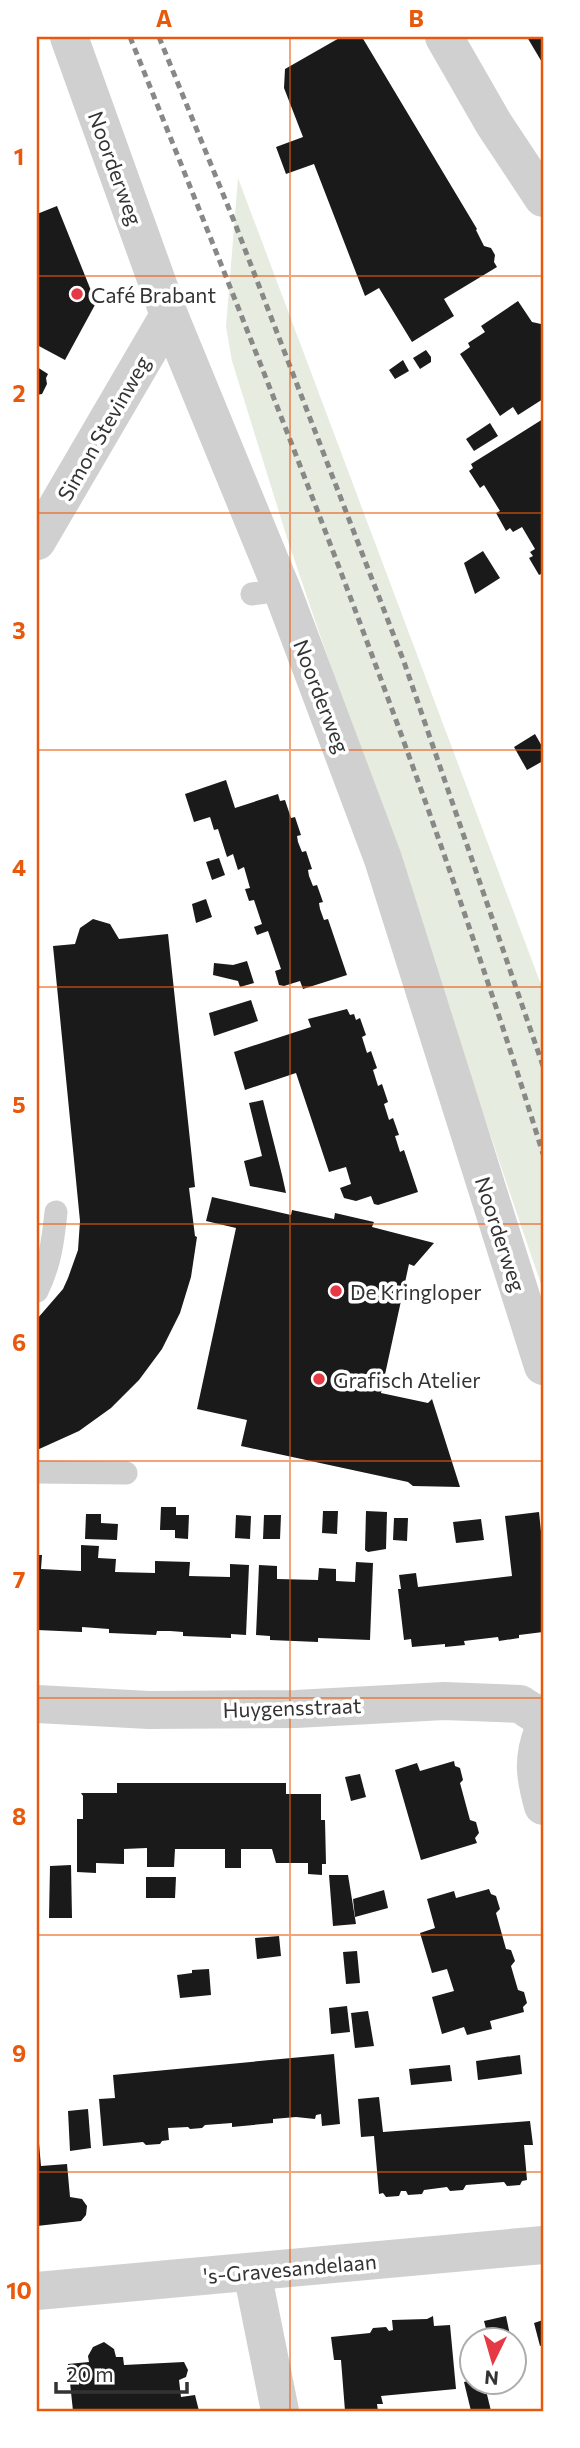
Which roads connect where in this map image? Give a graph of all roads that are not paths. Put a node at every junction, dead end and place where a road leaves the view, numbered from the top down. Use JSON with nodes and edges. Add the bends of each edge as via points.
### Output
{"nodes":[{"id":1,"x":69,"y":37,"type":"edge"},
{"id":2,"x":444,"y":37,"type":"edge"},
{"id":3,"x":543,"y":198,"type":"edge"},
{"id":4,"x":169,"y":315,"type":"junction"},
{"id":5,"x":37,"y":541,"type":"edge"},
{"id":6,"x":55,"y":1212,"type":"dead end"},
{"id":7,"x":37,"y":1291,"type":"edge"},
{"id":8,"x":543,"y":1366,"type":"edge"},
{"id":9,"x":37,"y":1472,"type":"edge"},
{"id":10,"x":126,"y":1473,"type":"dead end"},
{"id":11,"x":37,"y":1704,"type":"edge"},
{"id":12,"x":543,"y":1719,"type":"edge"},
{"id":13,"x":543,"y":1731,"type":"edge"},
{"id":14,"x":543,"y":1806,"type":"edge"},
{"id":15,"x":543,"y":2245,"type":"edge"},
{"id":16,"x":252,"y":2272,"type":"junction"},
{"id":17,"x":37,"y":2291,"type":"edge"},
{"id":18,"x":280,"y":2411,"type":"edge"}],
"edges":[{"from":1,"to":4,"type":"street","name":"Noorderweg"},
{"from":2,"to":3,"type":"street"},
{"from":4,"to":5,"type":"street","name":"Simon Stevinweg"},
{"from":4,"to":8,"type":"street","name":"Noorderweg","via":[[267,592],[383,859]]},
{"from":6,"to":7,"type":"lane","via":[[50,1257]]},
{"from":9,"to":10,"type":"lane"},
{"from":11,"to":12,"type":"street","name":"Huygensstraat","via":[[149,1710],[444,1701],[520,1704]]},
{"from":13,"to":14,"type":"street","via":[[534,1773]]},
{"from":15,"to":16,"type":"street","name":"'s-Gravesandelaan"},
{"from":16,"to":17,"type":"street","name":"'s-Gravesandelaan"},
{"from":16,"to":18,"type":"street"}]}
